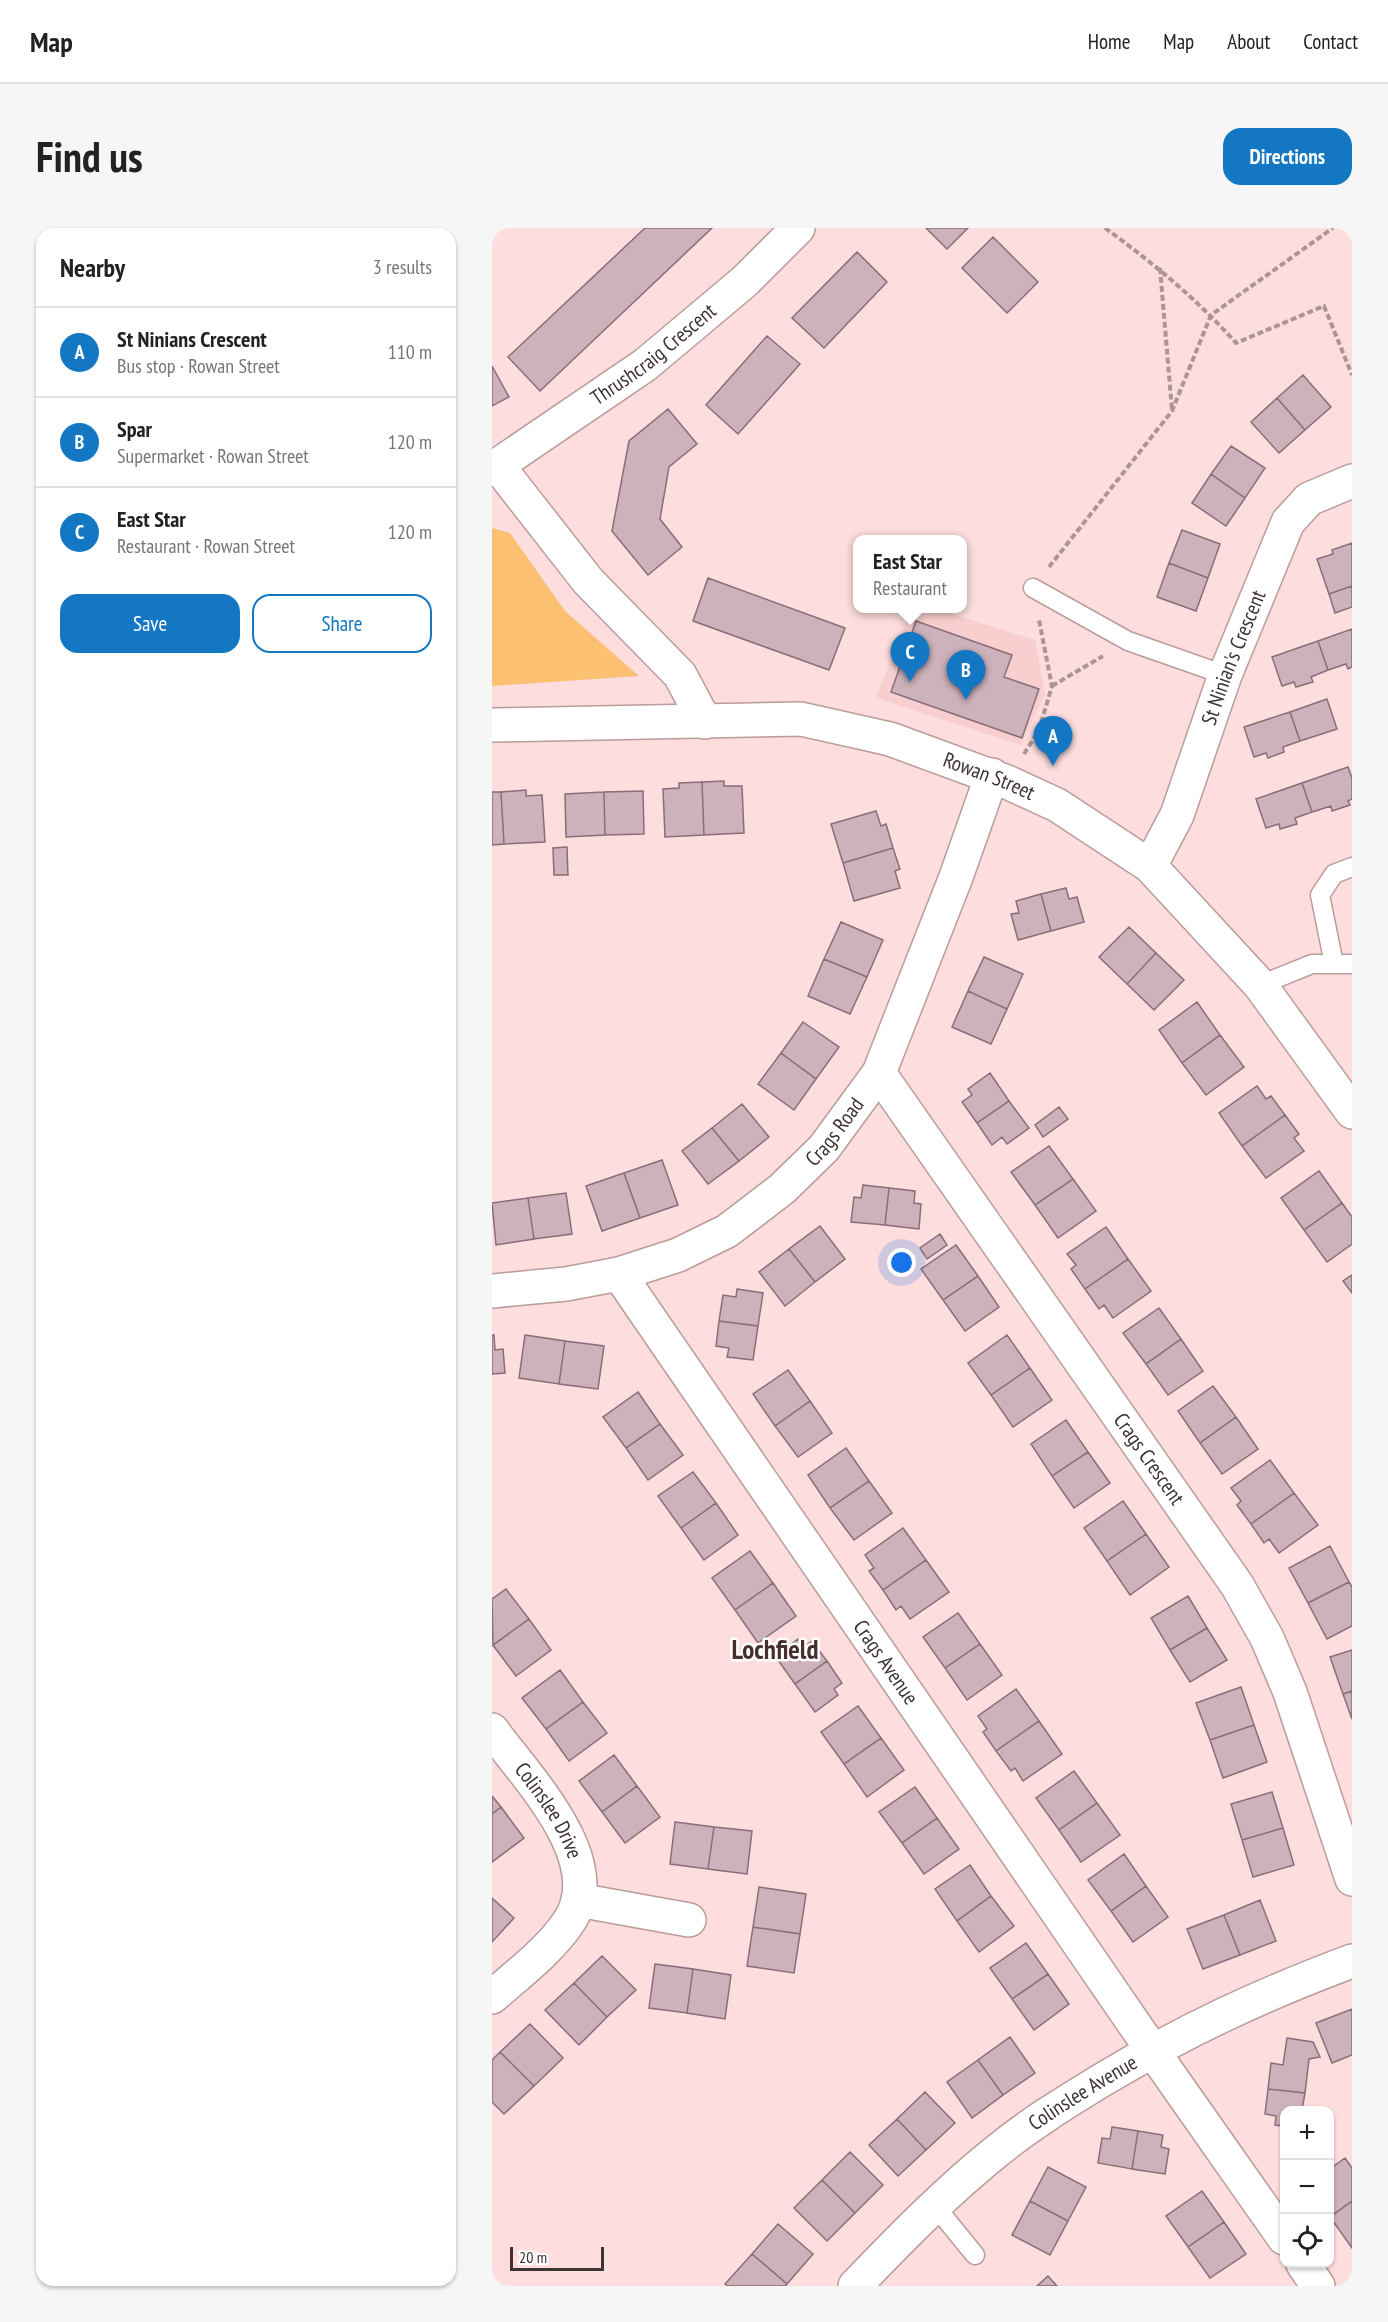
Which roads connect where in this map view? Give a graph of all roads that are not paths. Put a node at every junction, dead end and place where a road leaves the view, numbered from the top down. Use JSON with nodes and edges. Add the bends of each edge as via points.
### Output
{"nodes":[{"id":1,"x":798,"y":228,"type":"edge"},
{"id":2,"x":495,"y":467,"type":"edge"},
{"id":3,"x":1352,"y":481,"type":"edge"},
{"id":4,"x":1033,"y":588,"type":"road end"},
{"id":5,"x":1225,"y":675,"type":"junction"},
{"id":6,"x":705,"y":722,"type":"junction"},
{"id":7,"x":492,"y":724,"type":"edge"},
{"id":8,"x":999,"y":778,"type":"junction"},
{"id":9,"x":1150,"y":866,"type":"junction"},
{"id":10,"x":1352,"y":867,"type":"edge"},
{"id":11,"x":1343,"y":964,"type":"edge"},
{"id":12,"x":1260,"y":985,"type":"junction"},
{"id":13,"x":879,"y":1073,"type":"junction"},
{"id":14,"x":1352,"y":1112,"type":"edge"},
{"id":15,"x":620,"y":1274,"type":"junction"},
{"id":16,"x":492,"y":1291,"type":"edge"},
{"id":17,"x":492,"y":1730,"type":"edge"},
{"id":18,"x":1352,"y":1879,"type":"edge"},
{"id":19,"x":578,"y":1900,"type":"junction"},
{"id":20,"x":689,"y":1920,"type":"dead end"},
{"id":21,"x":1352,"y":1961,"type":"edge"},
{"id":22,"x":492,"y":1997,"type":"edge"},
{"id":23,"x":1152,"y":2050,"type":"junction"},
{"id":24,"x":935,"y":2206,"type":"junction"},
{"id":25,"x":1280,"y":2232,"type":"edge"},
{"id":26,"x":975,"y":2255,"type":"dead end"},
{"id":27,"x":1306,"y":2268,"type":"edge"},
{"id":28,"x":855,"y":2286,"type":"edge"},
{"id":29,"x":1318,"y":2286,"type":"edge"}],
"edges":[{"from":1,"to":2,"type":"street","name":"Thrushcraig Crescent","via":[[732,293],[645,365]]},
{"from":2,"to":6,"type":"street","name":"Thrushcraig Crescent","via":[[588,581],[680,675]]},
{"from":3,"to":5,"type":"street","name":"St Ninian's Crescent","via":[[1308,499],[1288,522]]},
{"from":4,"to":5,"type":"lane","via":[[1128,641]]},
{"from":5,"to":9,"type":"street","name":"St Ninian's Crescent","via":[[1177,815]]},
{"from":6,"to":7,"type":"street","name":"Rowan Street"},
{"from":6,"to":8,"type":"street","name":"Rowan Street","via":[[801,719],[890,739]]},
{"from":8,"to":9,"type":"street","name":"Rowan Street","via":[[1057,805]]},
{"from":8,"to":13,"type":"street","name":"Crags Road"},
{"from":9,"to":12,"type":"street","name":"Rowan Street"},
{"from":10,"to":11,"type":"lane","via":[[1334,874],[1320,896]]},
{"from":11,"to":12,"type":"lane","via":[[1312,964]]},
{"from":12,"to":14,"type":"street","name":"Rowan Street"},
{"from":13,"to":15,"type":"street","name":"Crags Road","via":[[824,1148],[782,1189],[727,1231],[678,1255]]},
{"from":13,"to":18,"type":"street","name":"Crags Crescent","via":[[1238,1585],[1290,1692]]},
{"from":15,"to":16,"type":"street","name":"Crags Road"},
{"from":15,"to":23,"type":"street","name":"Crags Avenue"},
{"from":17,"to":19,"type":"street","name":"Colinslee Drive","via":[[563,1826],[580,1877]]},
{"from":19,"to":20,"type":"street"},
{"from":19,"to":22,"type":"street","name":"Colinslee Drive","via":[[569,1922],[544,1951]]},
{"from":21,"to":23,"type":"street","name":"Colinslee Avenue","via":[[1238,2007]]},
{"from":23,"to":24,"type":"street","name":"Colinslee Avenue","via":[[1049,2112],[996,2151]]},
{"from":23,"to":25,"type":"street","name":"Crags Avenue"},
{"from":24,"to":26,"type":"lane"},
{"from":24,"to":28,"type":"street","name":"Colinslee Avenue"},
{"from":27,"to":29,"type":"street"}]}
